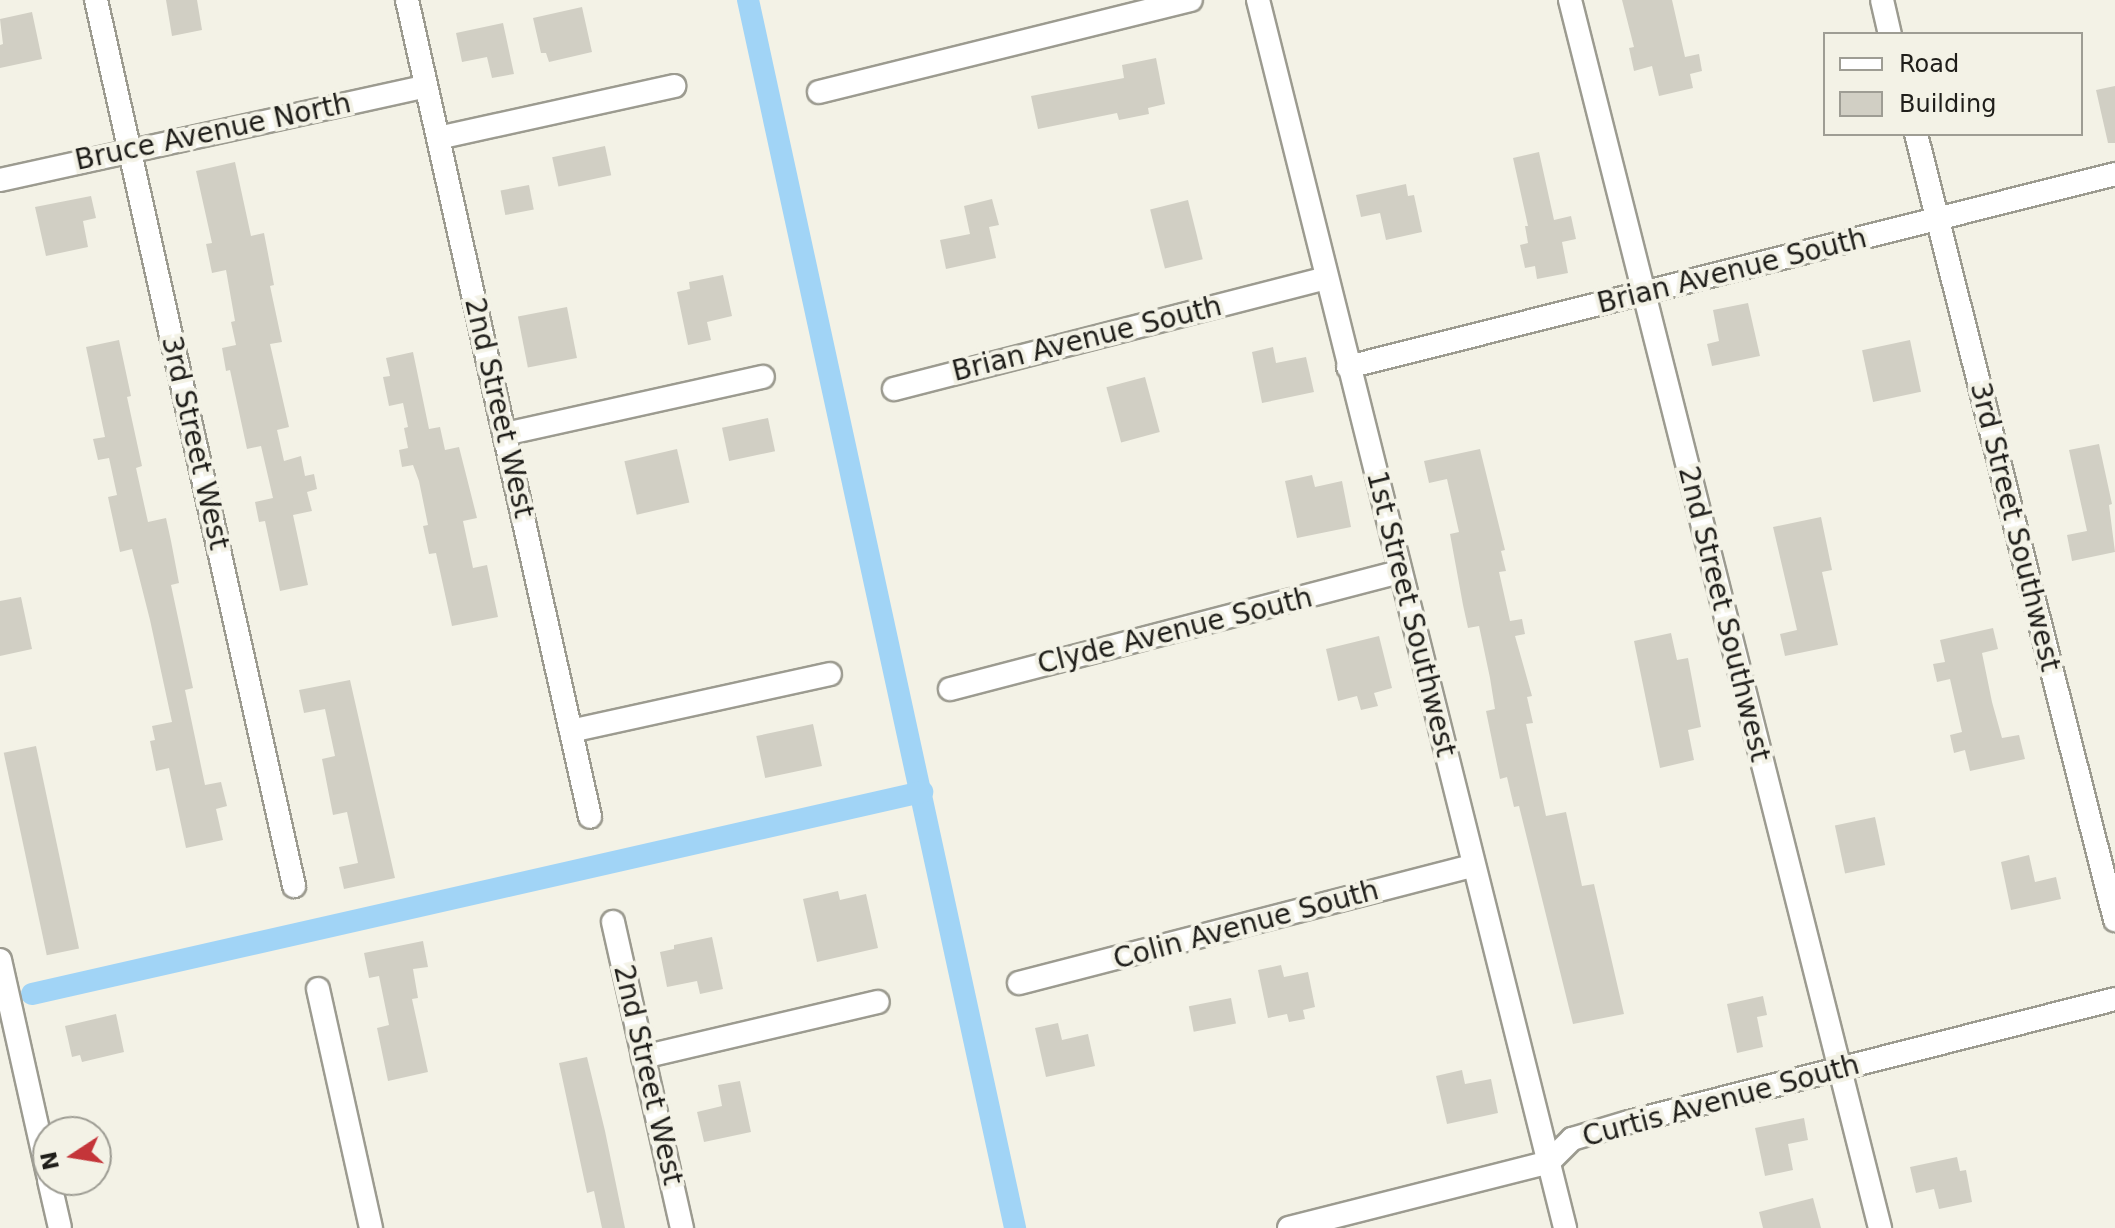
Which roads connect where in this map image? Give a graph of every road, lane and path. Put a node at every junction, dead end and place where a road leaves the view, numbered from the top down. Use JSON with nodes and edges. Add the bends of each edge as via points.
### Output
{"nodes":[{"id":1,"x":96,"y":0,"type":"edge"},
{"id":2,"x":407,"y":0,"type":"edge"},
{"id":3,"x":1191,"y":0,"type":"edge"},
{"id":4,"x":1258,"y":0,"type":"edge"},
{"id":5,"x":1570,"y":0,"type":"edge"},
{"id":6,"x":1882,"y":0,"type":"edge"},
{"id":7,"x":1890,"y":32,"type":"edge"},
{"id":8,"x":426,"y":86,"type":"junction"},
{"id":9,"x":674,"y":86,"type":"dead end"},
{"id":10,"x":819,"y":92,"type":"dead end"},
{"id":11,"x":1916,"y":136,"type":"edge"},
{"id":12,"x":438,"y":138,"type":"junction"},
{"id":13,"x":129,"y":150,"type":"junction"},
{"id":14,"x":2115,"y":174,"type":"edge"},
{"id":15,"x":0,"y":180,"type":"edge"},
{"id":16,"x":1937,"y":220,"type":"junction"},
{"id":17,"x":1326,"y":278,"type":"junction"},
{"id":18,"x":1643,"y":293,"type":"junction"},
{"id":19,"x":1348,"y":367,"type":"junction"},
{"id":20,"x":763,"y":377,"type":"dead end"},
{"id":21,"x":894,"y":389,"type":"dead end"},
{"id":22,"x":505,"y":434,"type":"junction"},
{"id":23,"x":1400,"y":572,"type":"junction"},
{"id":24,"x":830,"y":674,"type":"dead end"},
{"id":25,"x":950,"y":689,"type":"dead end"},
{"id":26,"x":571,"y":731,"type":"junction"},
{"id":27,"x":590,"y":817,"type":"dead end"},
{"id":28,"x":1473,"y":866,"type":"junction"},
{"id":29,"x":294,"y":886,"type":"dead end"},
{"id":30,"x":2115,"y":920,"type":"edge"},
{"id":31,"x":613,"y":922,"type":"dead end"},
{"id":32,"x":0,"y":960,"type":"edge"},
{"id":33,"x":1019,"y":983,"type":"dead end"},
{"id":34,"x":318,"y":989,"type":"dead end"},
{"id":35,"x":2115,"y":999,"type":"edge"},
{"id":36,"x":878,"y":1002,"type":"dead end"},
{"id":37,"x":643,"y":1057,"type":"junction"},
{"id":38,"x":1840,"y":1070,"type":"junction"},
{"id":39,"x":35,"y":1116,"type":"edge"},
{"id":40,"x":1549,"y":1162,"type":"junction"},
{"id":41,"x":53,"y":1196,"type":"edge"},
{"id":42,"x":60,"y":1228,"type":"edge"},
{"id":43,"x":371,"y":1228,"type":"edge"},
{"id":44,"x":682,"y":1228,"type":"edge"},
{"id":45,"x":1289,"y":1228,"type":"edge"},
{"id":46,"x":1565,"y":1228,"type":"edge"},
{"id":47,"x":1880,"y":1228,"type":"edge"}],
"edges":[{"from":1,"to":13,"type":"street","name":"3rd Street West"},
{"from":2,"to":8,"type":"street","name":"2nd Street West"},
{"from":3,"to":10,"type":"street"},
{"from":4,"to":17,"type":"street","name":"1st Street Southwest"},
{"from":5,"to":18,"type":"street","name":"2nd Street Southwest"},
{"from":6,"to":7,"type":"street"},
{"from":8,"to":12,"type":"street","name":"2nd Street West"},
{"from":8,"to":13,"type":"street","name":"Bruce Avenue North"},
{"from":9,"to":12,"type":"street"},
{"from":11,"to":16,"type":"street","name":"3rd Street Southwest"},
{"from":12,"to":22,"type":"street","name":"2nd Street West"},
{"from":13,"to":15,"type":"street","name":"Bruce Avenue North"},
{"from":13,"to":29,"type":"street","name":"3rd Street West"},
{"from":14,"to":16,"type":"street","name":"Brian Avenue South"},
{"from":16,"to":18,"type":"street","name":"Brian Avenue South"},
{"from":16,"to":30,"type":"street","name":"3rd Street Southwest"},
{"from":17,"to":19,"type":"street","name":"1st Street Southwest"},
{"from":17,"to":21,"type":"street","name":"Brian Avenue South"},
{"from":18,"to":19,"type":"street","name":"Brian Avenue South"},
{"from":18,"to":38,"type":"street","name":"2nd Street Southwest"},
{"from":19,"to":23,"type":"street","name":"1st Street Southwest"},
{"from":20,"to":22,"type":"street"},
{"from":22,"to":26,"type":"street","name":"2nd Street West"},
{"from":23,"to":25,"type":"street","name":"Clyde Avenue South"},
{"from":23,"to":28,"type":"street","name":"1st Street Southwest"},
{"from":24,"to":26,"type":"street"},
{"from":26,"to":27,"type":"street","name":"2nd Street West"},
{"from":28,"to":33,"type":"street","name":"Colin Avenue South"},
{"from":28,"to":40,"type":"street","name":"1st Street Southwest"},
{"from":31,"to":37,"type":"street","name":"2nd Street West"},
{"from":32,"to":39,"type":"street"},
{"from":34,"to":43,"type":"street"},
{"from":35,"to":38,"type":"street","name":"Curtis Avenue South"},
{"from":36,"to":37,"type":"street"},
{"from":37,"to":44,"type":"street","name":"2nd Street West"},
{"from":38,"to":40,"type":"street","name":"Curtis Avenue South","via":[[1572,1139]]},
{"from":38,"to":47,"type":"street","name":"2nd Street Southwest"},
{"from":40,"to":45,"type":"street","name":"Curtis Avenue South"},
{"from":40,"to":46,"type":"street","name":"1st Street Southwest"},
{"from":41,"to":42,"type":"street"}]}
